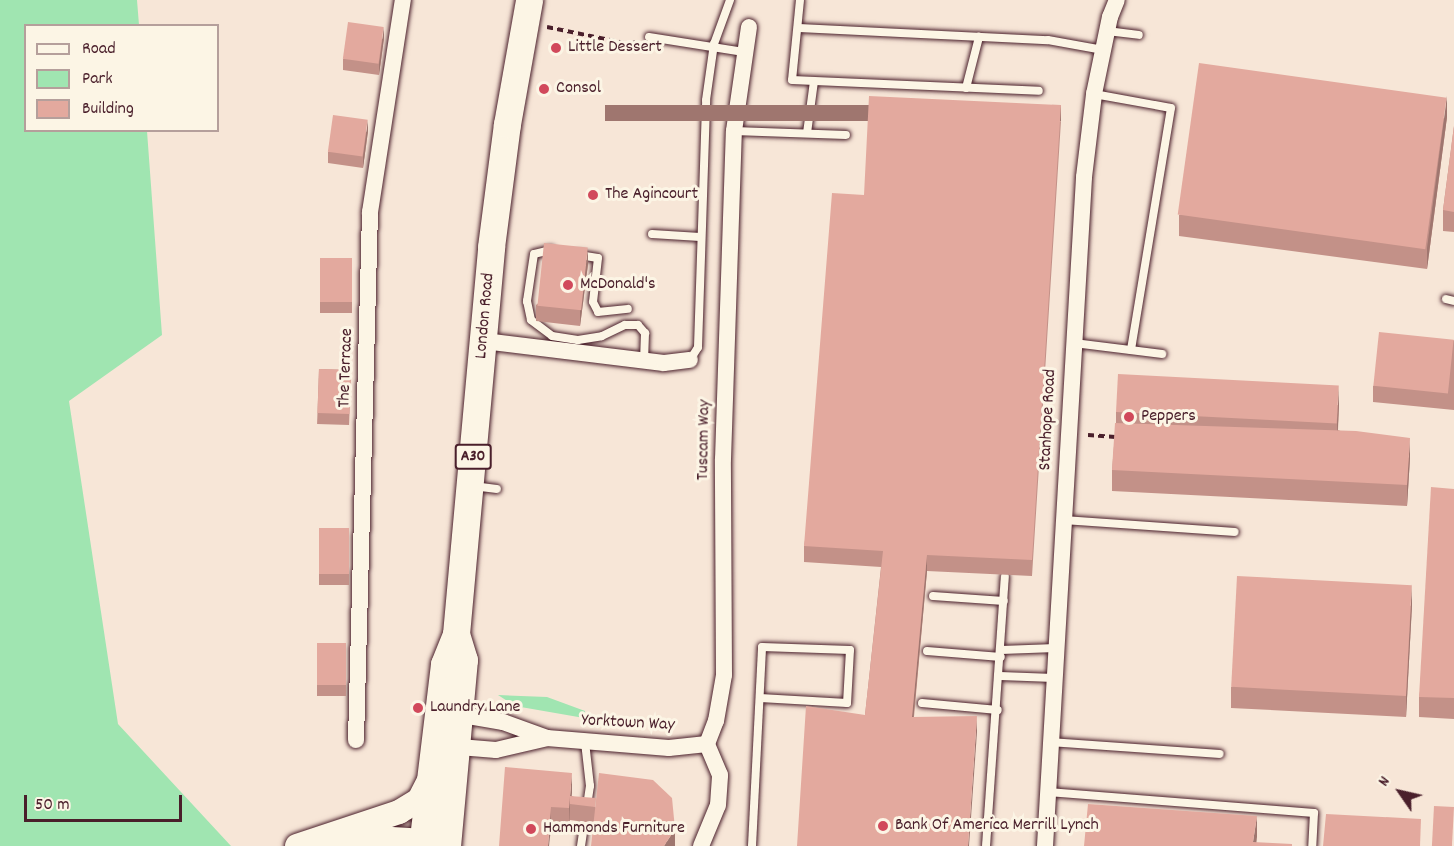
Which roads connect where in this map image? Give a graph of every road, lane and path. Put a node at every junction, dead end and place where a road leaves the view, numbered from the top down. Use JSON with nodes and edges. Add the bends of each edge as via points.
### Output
{"nodes":[{"id":1,"x":404,"y":0,"type":"edge"},
{"id":2,"x":529,"y":0,"type":"edge"},
{"id":3,"x":730,"y":0,"type":"edge"},
{"id":4,"x":800,"y":0,"type":"edge"},
{"id":5,"x":1117,"y":0,"type":"edge"},
{"id":6,"x":543,"y":27,"type":"dead end"},
{"id":7,"x":749,"y":27,"type":"dead end"},
{"id":8,"x":799,"y":27,"type":"junction"},
{"id":9,"x":1107,"y":31,"type":"junction"},
{"id":10,"x":1139,"y":35,"type":"dead end"},
{"id":11,"x":649,"y":37,"type":"joint"},
{"id":12,"x":980,"y":37,"type":"junction"},
{"id":13,"x":714,"y":44,"type":"junction"},
{"id":14,"x":1103,"y":51,"type":"junction"},
{"id":15,"x":744,"y":52,"type":"junction"},
{"id":16,"x":814,"y":81,"type":"junction"},
{"id":17,"x":966,"y":88,"type":"junction"},
{"id":18,"x":1039,"y":91,"type":"dead end"},
{"id":19,"x":1094,"y":94,"type":"junction"},
{"id":20,"x":734,"y":131,"type":"junction"},
{"id":21,"x":807,"y":133,"type":"junction"},
{"id":22,"x":846,"y":135,"type":"dead end"},
{"id":23,"x":652,"y":234,"type":"dead end"},
{"id":24,"x":700,"y":237,"type":"junction"},
{"id":25,"x":628,"y":309,"type":"dead end"},
{"id":26,"x":484,"y":341,"type":"junction"},
{"id":27,"x":1074,"y":343,"type":"junction"},
{"id":28,"x":1131,"y":350,"type":"junction"},
{"id":29,"x":1162,"y":354,"type":"dead end"},
{"id":30,"x":690,"y":360,"type":"joint"},
{"id":31,"x":644,"y":361,"type":"junction"},
{"id":32,"x":1068,"y":434,"type":"junction"},
{"id":33,"x":1126,"y":437,"type":"edge"},
{"id":34,"x":470,"y":485,"type":"junction"},
{"id":35,"x":496,"y":489,"type":"dead end"},
{"id":36,"x":1063,"y":520,"type":"junction"},
{"id":37,"x":1235,"y":532,"type":"dead end"},
{"id":38,"x":1005,"y":577,"type":"dead end"},
{"id":39,"x":933,"y":596,"type":"dead end"},
{"id":40,"x":1004,"y":601,"type":"junction"},
{"id":41,"x":1056,"y":648,"type":"junction"},
{"id":42,"x":927,"y":651,"type":"dead end"},
{"id":43,"x":1001,"y":654,"type":"junction"},
{"id":44,"x":1000,"y":676,"type":"junction"},
{"id":45,"x":1054,"y":678,"type":"junction"},
{"id":46,"x":760,"y":698,"type":"junction"},
{"id":47,"x":922,"y":704,"type":"dead end"},
{"id":48,"x":998,"y":710,"type":"junction"},
{"id":49,"x":448,"y":713,"type":"junction"},
{"id":50,"x":547,"y":738,"type":"junction"},
{"id":51,"x":356,"y":740,"type":"dead end"},
{"id":52,"x":585,"y":742,"type":"junction"},
{"id":53,"x":1050,"y":742,"type":"junction"},
{"id":54,"x":707,"y":744,"type":"junction"},
{"id":55,"x":446,"y":746,"type":"junction"},
{"id":56,"x":1220,"y":753,"type":"dead end"},
{"id":57,"x":428,"y":782,"type":"junction"},
{"id":58,"x":1048,"y":792,"type":"junction"},
{"id":59,"x":331,"y":835,"type":"junction"},
{"id":60,"x":435,"y":844,"type":"edge"},
{"id":61,"x":297,"y":846,"type":"edge"},
{"id":62,"x":581,"y":846,"type":"edge"},
{"id":63,"x":701,"y":846,"type":"edge"},
{"id":64,"x":752,"y":846,"type":"edge"},
{"id":65,"x":986,"y":846,"type":"edge"},
{"id":66,"x":1044,"y":846,"type":"edge"},
{"id":67,"x":1312,"y":846,"type":"edge"}],
"edges":[{"from":1,"to":51,"type":"street","name":"The Terrace","via":[[370,213]]},
{"from":2,"to":26,"type":"main road","name":"London Road","number":"A30","via":[[502,156]]},
{"from":3,"to":13,"type":"lane"},
{"from":4,"to":8,"type":"lane"},
{"from":5,"to":9,"type":"street","name":"Stanhope Road"},
{"from":6,"to":11,"type":"path","via":[[630,44]]},
{"from":7,"to":15,"type":"street","name":"Tuscam Way"},
{"from":8,"to":12,"type":"lane"},
{"from":8,"to":16,"type":"lane","via":[[792,80]]},
{"from":9,"to":10,"type":"lane"},
{"from":9,"to":14,"type":"street","name":"Stanhope Road"},
{"from":11,"to":13,"type":"lane"},
{"from":12,"to":14,"type":"lane","via":[[1048,40]]},
{"from":12,"to":17,"type":"lane"},
{"from":13,"to":15,"type":"lane"},
{"from":13,"to":24,"type":"lane","via":[[706,100]]},
{"from":14,"to":19,"type":"street","name":"Stanhope Road"},
{"from":15,"to":20,"type":"street","name":"Tuscam Way"},
{"from":16,"to":17,"type":"lane"},
{"from":16,"to":21,"type":"lane"},
{"from":17,"to":18,"type":"lane"},
{"from":19,"to":27,"type":"street","name":"Stanhope Road","via":[[1084,177]]},
{"from":19,"to":28,"type":"lane","via":[[1171,108]]},
{"from":20,"to":21,"type":"lane"},
{"from":20,"to":54,"type":"street","name":"Tuscam Way","via":[[723,459],[724,675],[716,721]]},
{"from":21,"to":22,"type":"lane"},
{"from":23,"to":24,"type":"lane"},
{"from":24,"to":30,"type":"lane","via":[[698,347]]},
{"from":25,"to":31,"type":"lane","via":[[598,312],[593,302],[597,258],[545,249],[534,254],[527,301],[531,320],[552,336],[578,340],[638,325],[645,333]]},
{"from":26,"to":31,"type":"street"},
{"from":26,"to":34,"type":"main road","name":"London Road","number":"A30"},
{"from":27,"to":28,"type":"lane"},
{"from":27,"to":32,"type":"street","name":"Stanhope Road"},
{"from":28,"to":29,"type":"lane"},
{"from":30,"to":31,"type":"street","via":[[678,364]]},
{"from":32,"to":33,"type":"path"},
{"from":32,"to":36,"type":"street","name":"Stanhope Road"},
{"from":34,"to":35,"type":"lane"},
{"from":34,"to":49,"type":"main road","name":"London Road","number":"A30","via":[[456,634],[464,660]]},
{"from":36,"to":37,"type":"lane"},
{"from":36,"to":41,"type":"street","name":"Stanhope Road"},
{"from":38,"to":40,"type":"lane"},
{"from":39,"to":40,"type":"lane"},
{"from":40,"to":43,"type":"lane"},
{"from":41,"to":43,"type":"lane"},
{"from":41,"to":45,"type":"street","name":"Stanhope Road"},
{"from":42,"to":43,"type":"lane"},
{"from":43,"to":44,"type":"lane"},
{"from":44,"to":45,"type":"lane"},
{"from":44,"to":48,"type":"lane"},
{"from":45,"to":53,"type":"street","name":"Stanhope Road"},
{"from":46,"to":46,"type":"lane","via":[[847,703],[850,650],[762,647]]},
{"from":46,"to":64,"type":"lane"},
{"from":47,"to":48,"type":"lane"},
{"from":48,"to":65,"type":"lane"},
{"from":49,"to":50,"type":"street","name":"Yorktown Way","via":[[503,722]]},
{"from":49,"to":55,"type":"main road","name":"London Road","number":"A30"},
{"from":50,"to":52,"type":"street","name":"Yorktown Way"},
{"from":50,"to":55,"type":"street","name":"Yorktown Way","via":[[496,750]]},
{"from":52,"to":54,"type":"street","name":"Yorktown Way","via":[[669,748]]},
{"from":52,"to":62,"type":"lane","via":[[590,786]]},
{"from":53,"to":56,"type":"lane"},
{"from":53,"to":58,"type":"street","name":"Stanhope Road"},
{"from":54,"to":63,"type":"street","via":[[720,775],[717,804]]},
{"from":55,"to":57,"type":"main road","name":"London Road","number":"A30"},
{"from":55,"to":60,"type":"main road","name":"London Road","number":"A30"},
{"from":57,"to":59,"type":"street","via":[[419,800],[399,812]]},
{"from":57,"to":60,"type":"main road","name":"London Road","number":"A30"},
{"from":58,"to":66,"type":"street","name":"Stanhope Road"},
{"from":58,"to":67,"type":"lane","via":[[1314,813]]},
{"from":59,"to":60,"type":"street"},
{"from":59,"to":61,"type":"street"}]}
